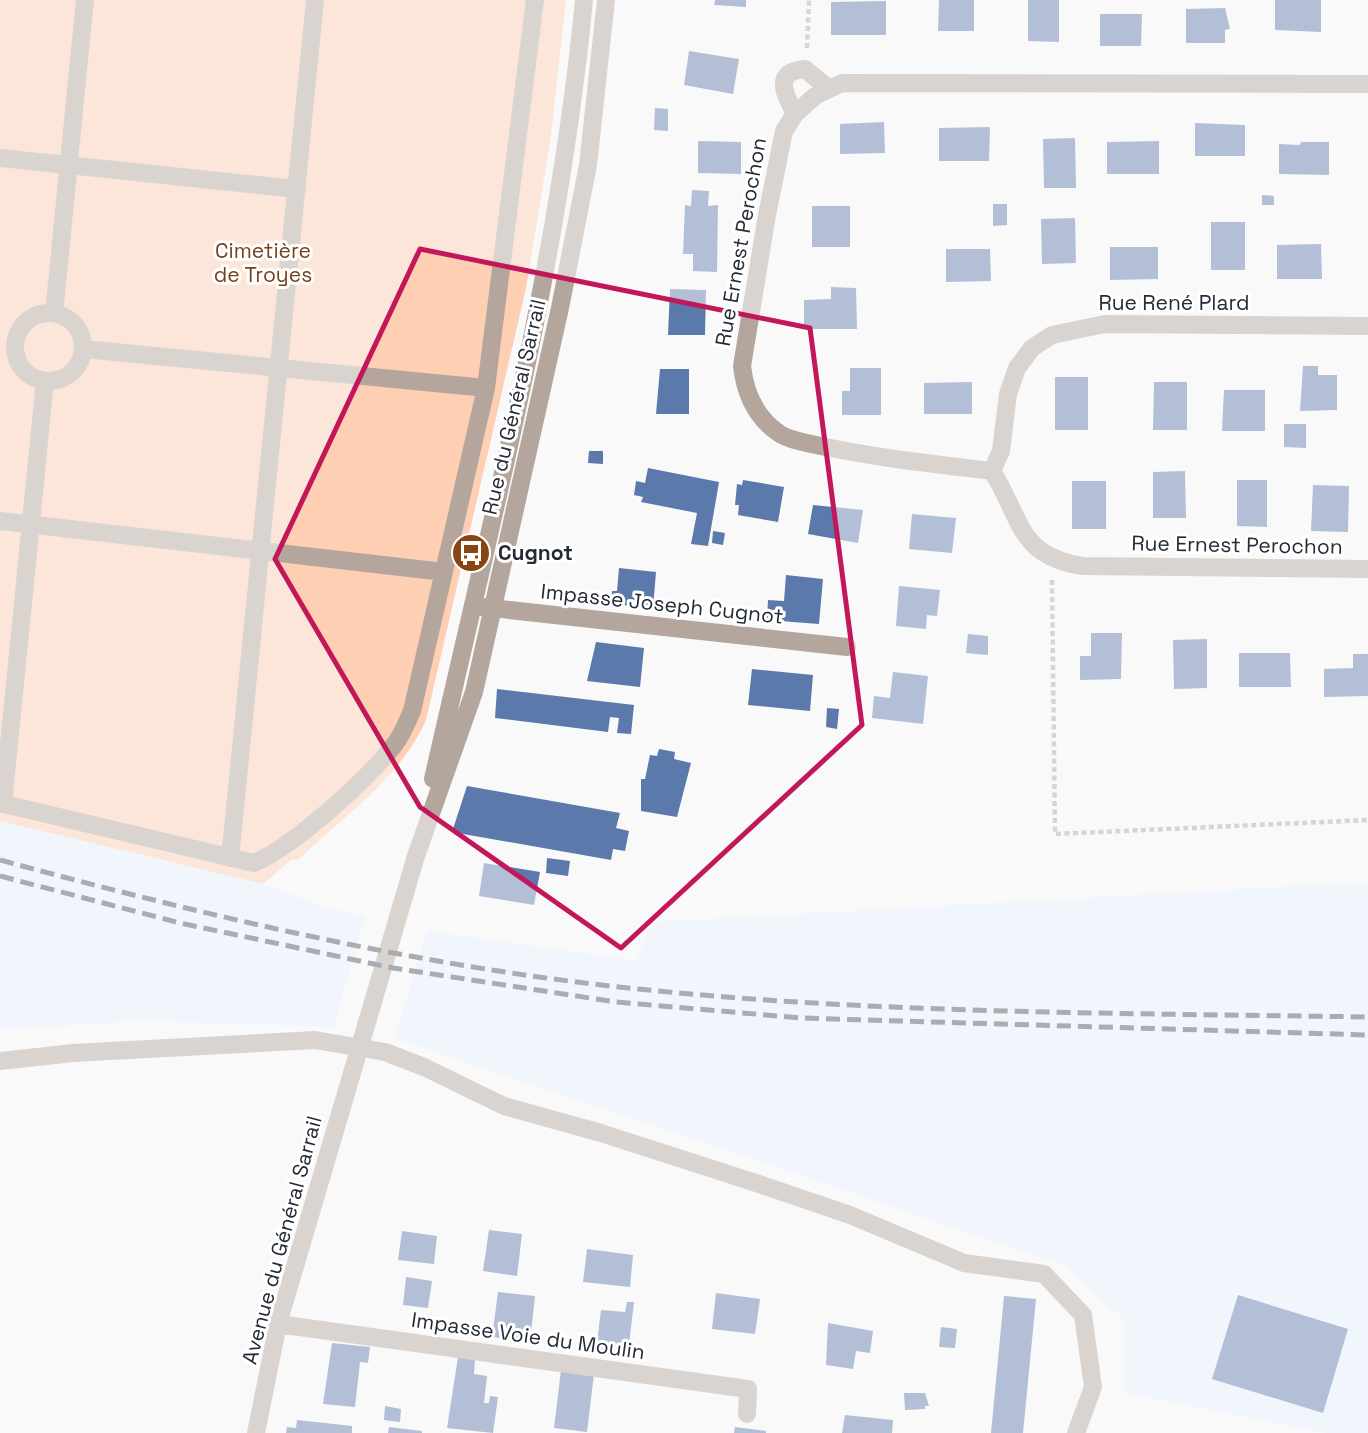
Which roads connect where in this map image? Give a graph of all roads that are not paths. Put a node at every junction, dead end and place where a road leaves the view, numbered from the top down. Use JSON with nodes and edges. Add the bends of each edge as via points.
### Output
{"nodes":[{"id":1,"x":85,"y":0,"type":"edge"},
{"id":2,"x":315,"y":0,"type":"edge"},
{"id":3,"x":535,"y":0,"type":"edge"},
{"id":4,"x":584,"y":0,"type":"edge"},
{"id":5,"x":606,"y":0,"type":"edge"},
{"id":6,"x":1368,"y":84,"type":"edge"},
{"id":7,"x":829,"y":89,"type":"junction"},
{"id":8,"x":795,"y":114,"type":"junction"},
{"id":9,"x":0,"y":158,"type":"edge"},
{"id":10,"x":69,"y":165,"type":"junction"},
{"id":11,"x":297,"y":189,"type":"junction"},
{"id":12,"x":54,"y":313,"type":"junction"},
{"id":13,"x":1368,"y":326,"type":"edge"},
{"id":14,"x":8,"y":342,"type":"edge"},
{"id":15,"x":84,"y":349,"type":"junction"},
{"id":16,"x":279,"y":367,"type":"junction"},
{"id":17,"x":45,"y":381,"type":"junction"},
{"id":18,"x":486,"y":388,"type":"junction"},
{"id":19,"x":992,"y":471,"type":"junction"},
{"id":20,"x":0,"y":522,"type":"edge"},
{"id":21,"x":30,"y":524,"type":"junction"},
{"id":22,"x":261,"y":552,"type":"junction"},
{"id":23,"x":1368,"y":569,"type":"edge"},
{"id":24,"x":444,"y":572,"type":"junction"},
{"id":25,"x":472,"y":606,"type":"junction"},
{"id":26,"x":493,"y":608,"type":"junction"},
{"id":27,"x":847,"y":647,"type":"dead end"},
{"id":28,"x":1,"y":803,"type":"edge"},
{"id":29,"x":415,"y":856,"type":"junction"},
{"id":30,"x":230,"y":858,"type":"junction"},
{"id":31,"x":356,"y":1060,"type":"joint"},
{"id":32,"x":0,"y":1061,"type":"edge"},
{"id":33,"x":278,"y":1324,"type":"junction"},
{"id":34,"x":747,"y":1414,"type":"dead end"},
{"id":35,"x":256,"y":1433,"type":"edge"},
{"id":36,"x":1076,"y":1433,"type":"edge"}],
"edges":[{"from":1,"to":10,"type":"street"},
{"from":2,"to":11,"type":"street"},
{"from":3,"to":18,"type":"street"},
{"from":4,"to":25,"type":"street","name":"Rue du Général Sarrail","via":[[548,269]]},
{"from":5,"to":26,"type":"street","name":"Rue du Général Sarrail","via":[[588,164],[561,308]]},
{"from":6,"to":7,"type":"street","name":"Rue Ernest Perochon","via":[[884,82],[842,83]]},
{"from":7,"to":8,"type":"street","name":"Rue Ernest Perochon"},
{"from":7,"to":8,"type":"street","via":[[806,69],[793,70],[783,90]]},
{"from":8,"to":19,"type":"street","name":"Rue Ernest Perochon","via":[[784,131],[766,215],[742,366],[745,389],[767,424],[782,435],[844,451]]},
{"from":9,"to":10,"type":"street"},
{"from":10,"to":11,"type":"street"},
{"from":10,"to":12,"type":"street"},
{"from":11,"to":16,"type":"street"},
{"from":12,"to":14,"type":"street","via":[[29,319]]},
{"from":12,"to":15,"type":"street","via":[[76,325]]},
{"from":13,"to":19,"type":"street","name":"Rue René Plard","via":[[1105,324],[1052,335],[1032,348],[1017,368],[1008,394],[1001,451]]},
{"from":14,"to":17,"type":"street","via":[[23,368]]},
{"from":15,"to":16,"type":"street"},
{"from":15,"to":17,"type":"street","via":[[71,373]]},
{"from":16,"to":18,"type":"street"},
{"from":16,"to":22,"type":"street"},
{"from":17,"to":21,"type":"street"},
{"from":18,"to":24,"type":"street"},
{"from":19,"to":23,"type":"street","name":"Rue Ernest Perochon","via":[[1025,538],[1054,559],[1083,566]]},
{"from":20,"to":21,"type":"street"},
{"from":21,"to":22,"type":"street"},
{"from":21,"to":28,"type":"street"},
{"from":22,"to":24,"type":"street"},
{"from":22,"to":30,"type":"street"},
{"from":24,"to":30,"type":"street","via":[[412,711],[396,744],[271,856],[254,863]]},
{"from":25,"to":26,"type":"street","name":"Impasse Joseph Cugnot"},
{"from":25,"to":29,"type":"street","name":"Rue du Général Sarrail"},
{"from":26,"to":27,"type":"street","name":"Impasse Joseph Cugnot"},
{"from":26,"to":29,"type":"street","name":"Rue du Général Sarrail","via":[[474,692]]},
{"from":28,"to":30,"type":"street"},
{"from":29,"to":31,"type":"street","name":"Rue du Général Sarrail"},
{"from":31,"to":33,"type":"street","name":"Avenue du Général Sarrail"},
{"from":32,"to":36,"type":"street","via":[[315,1040],[347,1044],[424,1067],[504,1107],[601,1133],[850,1215],[964,1263],[1044,1274],[1083,1315],[1093,1387]]},
{"from":33,"to":34,"type":"street","name":"Impasse Voie du Moulin","via":[[748,1389]]},
{"from":33,"to":35,"type":"street","name":"Avenue du Général Sarrail"}]}
